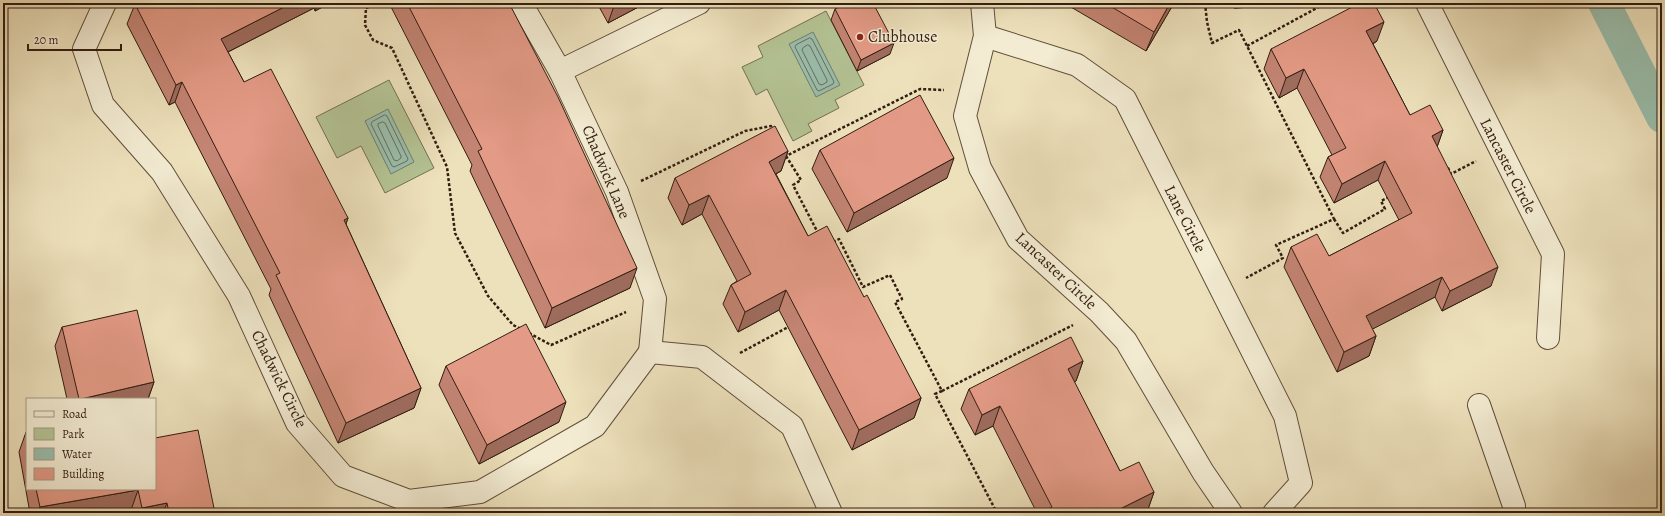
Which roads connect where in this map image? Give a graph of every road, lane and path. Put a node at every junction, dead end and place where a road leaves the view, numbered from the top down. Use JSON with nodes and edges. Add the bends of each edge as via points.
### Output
{"nodes":[{"id":1,"x":105,"y":3,"type":"edge"},
{"id":2,"x":378,"y":3,"type":"edge"},
{"id":3,"x":521,"y":3,"type":"edge"},
{"id":4,"x":699,"y":3,"type":"edge"},
{"id":5,"x":982,"y":3,"type":"edge"},
{"id":6,"x":1205,"y":3,"type":"edge"},
{"id":7,"x":1326,"y":3,"type":"edge"},
{"id":8,"x":1427,"y":3,"type":"edge"},
{"id":9,"x":984,"y":36,"type":"junction"},
{"id":10,"x":1247,"y":46,"type":"junction"},
{"id":11,"x":560,"y":70,"type":"junction"},
{"id":12,"x":971,"y":91,"type":"junction"},
{"id":13,"x":774,"y":132,"type":"edge"},
{"id":14,"x":1499,"y":148,"type":"junction"},
{"id":15,"x":783,"y":150,"type":"edge"},
{"id":16,"x":786,"y":156,"type":"junction"},
{"id":17,"x":1440,"y":169,"type":"edge"},
{"id":18,"x":617,"y":192,"type":"junction"},
{"id":19,"x":1394,"y":194,"type":"edge"},
{"id":20,"x":1334,"y":219,"type":"junction"},
{"id":21,"x":821,"y":240,"type":"edge"},
{"id":22,"x":832,"y":243,"type":"edge"},
{"id":23,"x":863,"y":288,"type":"junction"},
{"id":24,"x":1221,"y":290,"type":"junction"},
{"id":25,"x":856,"y":291,"type":"edge"},
{"id":26,"x":655,"y":299,"type":"junction"},
{"id":27,"x":1099,"y":312,"type":"junction"},
{"id":28,"x":793,"y":325,"type":"edge"},
{"id":29,"x":1548,"y":338,"type":"dead end"},
{"id":30,"x":650,"y":352,"type":"junction"},
{"id":31,"x":715,"y":366,"type":"junction"},
{"id":32,"x":942,"y":391,"type":"junction"},
{"id":33,"x":1479,"y":404,"type":"dead end"},
{"id":34,"x":831,"y":513,"type":"edge"},
{"id":35,"x":997,"y":513,"type":"edge"},
{"id":36,"x":1231,"y":513,"type":"edge"},
{"id":37,"x":1274,"y":513,"type":"edge"},
{"id":38,"x":1514,"y":513,"type":"edge"}],
"edges":[{"from":1,"to":30,"type":"street","name":"Chadwick Circle","via":[[84,49],[103,105],[162,172],[239,296],[297,423],[343,476],[409,501],[480,492],[595,426]]},
{"from":2,"to":26,"type":"path","via":[[366,8],[365,25],[373,40],[392,48],[447,166],[455,233],[488,296],[513,325],[552,345]]},
{"from":3,"to":11,"type":"street","name":"Chadwick Lane"},
{"from":4,"to":11,"type":"street"},
{"from":5,"to":9,"type":"street","name":"Lancaster Circle"},
{"from":6,"to":10,"type":"path","via":[[1212,43],[1239,30]]},
{"from":7,"to":10,"type":"path"},
{"from":8,"to":14,"type":"street","name":"Lancaster Circle"},
{"from":9,"to":12,"type":"street","name":"Lancaster Circle"},
{"from":9,"to":24,"type":"street","name":"Lane Circle","via":[[1077,65],[1125,99]]},
{"from":10,"to":20,"type":"path"},
{"from":11,"to":18,"type":"street","name":"Chadwick Lane"},
{"from":12,"to":16,"type":"path","via":[[920,89]]},
{"from":12,"to":27,"type":"street","name":"Lancaster Circle","via":[[965,116],[980,168],[1018,239]]},
{"from":13,"to":18,"type":"path","via":[[771,126],[745,131]]},
{"from":14,"to":17,"type":"path","via":[[1451,174],[1447,166]]},
{"from":14,"to":29,"type":"street","name":"Lancaster Circle","via":[[1553,254]]},
{"from":15,"to":16,"type":"path"},
{"from":16,"to":21,"type":"path","via":[[801,180],[793,185]]},
{"from":18,"to":26,"type":"street","name":"Chadwick Lane"},
{"from":19,"to":20,"type":"path","via":[[1380,201],[1385,209],[1343,233]]},
{"from":20,"to":24,"type":"path","via":[[1276,245],[1283,258]]},
{"from":22,"to":23,"type":"path","via":[[838,239]]},
{"from":23,"to":25,"type":"path"},
{"from":23,"to":32,"type":"path","via":[[890,274],[902,299],[895,302]]},
{"from":24,"to":37,"type":"street","name":"Lane Circle","via":[[1285,416],[1302,483]]},
{"from":26,"to":30,"type":"street","name":"Chadwick Lane"},
{"from":27,"to":32,"type":"path"},
{"from":27,"to":36,"type":"street","name":"Lancaster Circle","via":[[1126,341]]},
{"from":28,"to":31,"type":"path"},
{"from":30,"to":31,"type":"street","via":[[702,357]]},
{"from":31,"to":34,"type":"street","via":[[792,426]]},
{"from":32,"to":35,"type":"path","via":[[935,394]]},
{"from":33,"to":38,"type":"street","via":[[1514,506]]}]}
